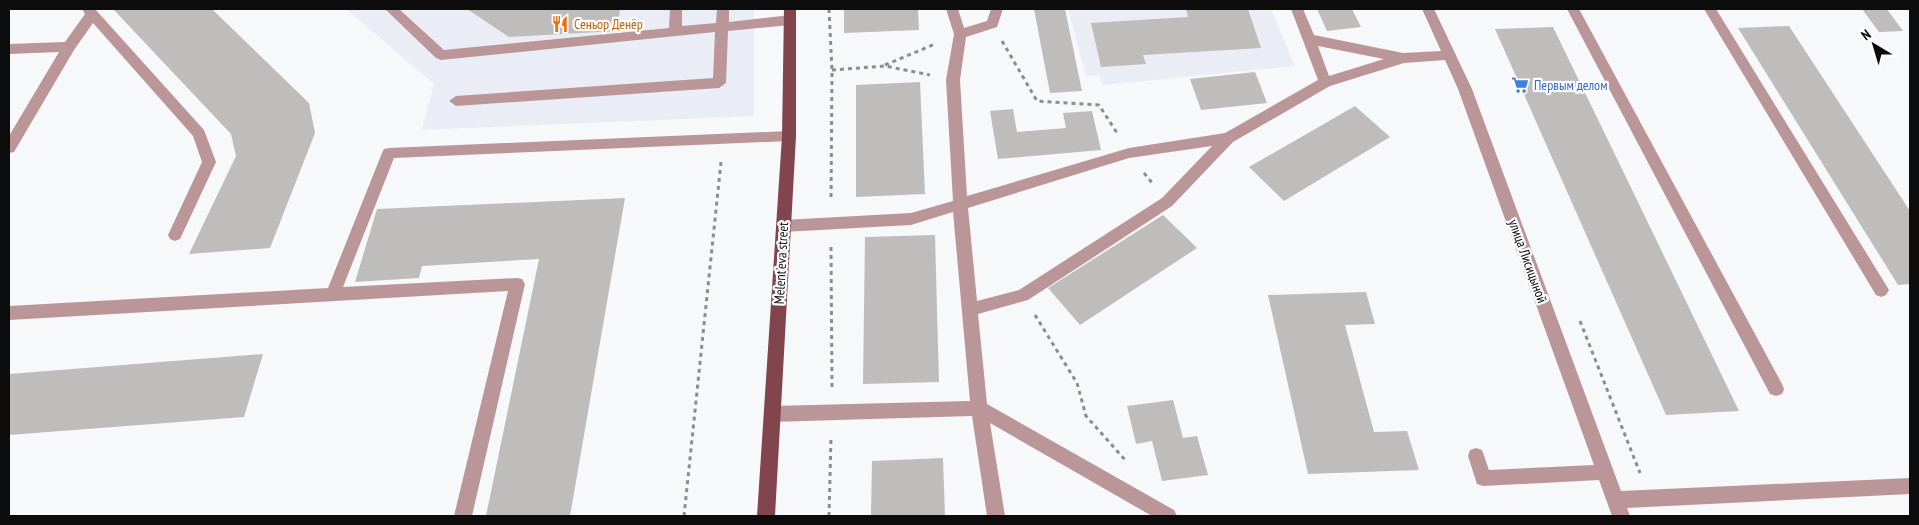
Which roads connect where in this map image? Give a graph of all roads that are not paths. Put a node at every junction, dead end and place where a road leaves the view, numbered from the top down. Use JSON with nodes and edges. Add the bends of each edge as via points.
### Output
{"nodes":[{"id":1,"x":391,"y":9,"type":"edge"},
{"id":2,"x":676,"y":9,"type":"edge"},
{"id":3,"x":723,"y":9,"type":"edge"},
{"id":4,"x":952,"y":9,"type":"edge"},
{"id":5,"x":997,"y":9,"type":"edge"},
{"id":6,"x":1297,"y":9,"type":"edge"},
{"id":7,"x":1428,"y":9,"type":"edge"},
{"id":8,"x":1573,"y":9,"type":"edge"},
{"id":9,"x":1710,"y":9,"type":"edge"},
{"id":10,"x":90,"y":11,"type":"edge"},
{"id":11,"x":790,"y":14,"type":"edge"},
{"id":12,"x":722,"y":26,"type":"junction"},
{"id":13,"x":675,"y":30,"type":"junction"},
{"id":14,"x":960,"y":34,"type":"junction"},
{"id":15,"x":1308,"y":39,"type":"junction"},
{"id":16,"x":69,"y":47,"type":"junction"},
{"id":17,"x":9,"y":49,"type":"edge"},
{"id":18,"x":1451,"y":55,"type":"junction"},
{"id":19,"x":1404,"y":58,"type":"junction"},
{"id":20,"x":1325,"y":82,"type":"junction"},
{"id":21,"x":456,"y":101,"type":"dead end"},
{"id":22,"x":789,"y":136,"type":"junction"},
{"id":23,"x":1228,"y":138,"type":"junction"},
{"id":24,"x":9,"y":148,"type":"edge"},
{"id":25,"x":960,"y":205,"type":"junction"},
{"id":26,"x":783,"y":226,"type":"junction"},
{"id":27,"x":175,"y":235,"type":"dead end"},
{"id":28,"x":1881,"y":290,"type":"dead end"},
{"id":29,"x":333,"y":294,"type":"junction"},
{"id":30,"x":970,"y":310,"type":"junction"},
{"id":31,"x":9,"y":313,"type":"edge"},
{"id":32,"x":1776,"y":389,"type":"dead end"},
{"id":33,"x":979,"y":408,"type":"junction"},
{"id":34,"x":772,"y":414,"type":"junction"},
{"id":35,"x":1476,"y":456,"type":"dead end"},
{"id":36,"x":1605,"y":472,"type":"junction"},
{"id":37,"x":1910,"y":486,"type":"edge"},
{"id":38,"x":1615,"y":500,"type":"junction"},
{"id":39,"x":463,"y":516,"type":"edge"},
{"id":40,"x":766,"y":516,"type":"edge"},
{"id":41,"x":996,"y":516,"type":"edge"},
{"id":42,"x":1168,"y":516,"type":"edge"},
{"id":43,"x":1621,"y":516,"type":"edge"}],
"edges":[{"from":1,"to":13,"type":"street","via":[[441,55]]},
{"from":2,"to":13,"type":"street"},
{"from":3,"to":12,"type":"street"},
{"from":4,"to":14,"type":"street"},
{"from":5,"to":14,"type":"street","via":[[992,24]]},
{"from":6,"to":15,"type":"street"},
{"from":7,"to":18,"type":"street","name":"улица Лисицыной"},
{"from":8,"to":32,"type":"street"},
{"from":9,"to":28,"type":"street"},
{"from":10,"to":16,"type":"street"},
{"from":10,"to":27,"type":"street","via":[[199,134],[209,162]]},
{"from":11,"to":12,"type":"street"},
{"from":11,"to":22,"type":"main road","name":"Melent'eva street"},
{"from":12,"to":13,"type":"street"},
{"from":12,"to":21,"type":"street","via":[[719,83]]},
{"from":14,"to":25,"type":"street","via":[[953,80]]},
{"from":15,"to":19,"type":"street"},
{"from":15,"to":20,"type":"street"},
{"from":16,"to":17,"type":"street"},
{"from":16,"to":24,"type":"street"},
{"from":18,"to":19,"type":"street"},
{"from":18,"to":36,"type":"street","name":"улица Лисицыной"},
{"from":19,"to":20,"type":"street"},
{"from":20,"to":23,"type":"street"},
{"from":22,"to":26,"type":"main road","name":"Melent'eva street"},
{"from":22,"to":29,"type":"street","via":[[389,153]]},
{"from":23,"to":25,"type":"street","via":[[1129,153]]},
{"from":23,"to":30,"type":"street","via":[[1167,202],[1023,295]]},
{"from":25,"to":26,"type":"street","via":[[911,219]]},
{"from":25,"to":30,"type":"street"},
{"from":26,"to":34,"type":"main road","name":"Melent'eva street"},
{"from":29,"to":31,"type":"street"},
{"from":29,"to":39,"type":"street","via":[[517,284]]},
{"from":30,"to":33,"type":"street"},
{"from":33,"to":34,"type":"street"},
{"from":33,"to":41,"type":"street"},
{"from":33,"to":42,"type":"street"},
{"from":34,"to":40,"type":"main road","name":"Melent'eva street"},
{"from":35,"to":36,"type":"street","via":[[1483,478]]},
{"from":36,"to":38,"type":"street","name":"улица Лисицыной"},
{"from":37,"to":38,"type":"street"},
{"from":38,"to":43,"type":"street","name":"улица Лисицыной"}]}
